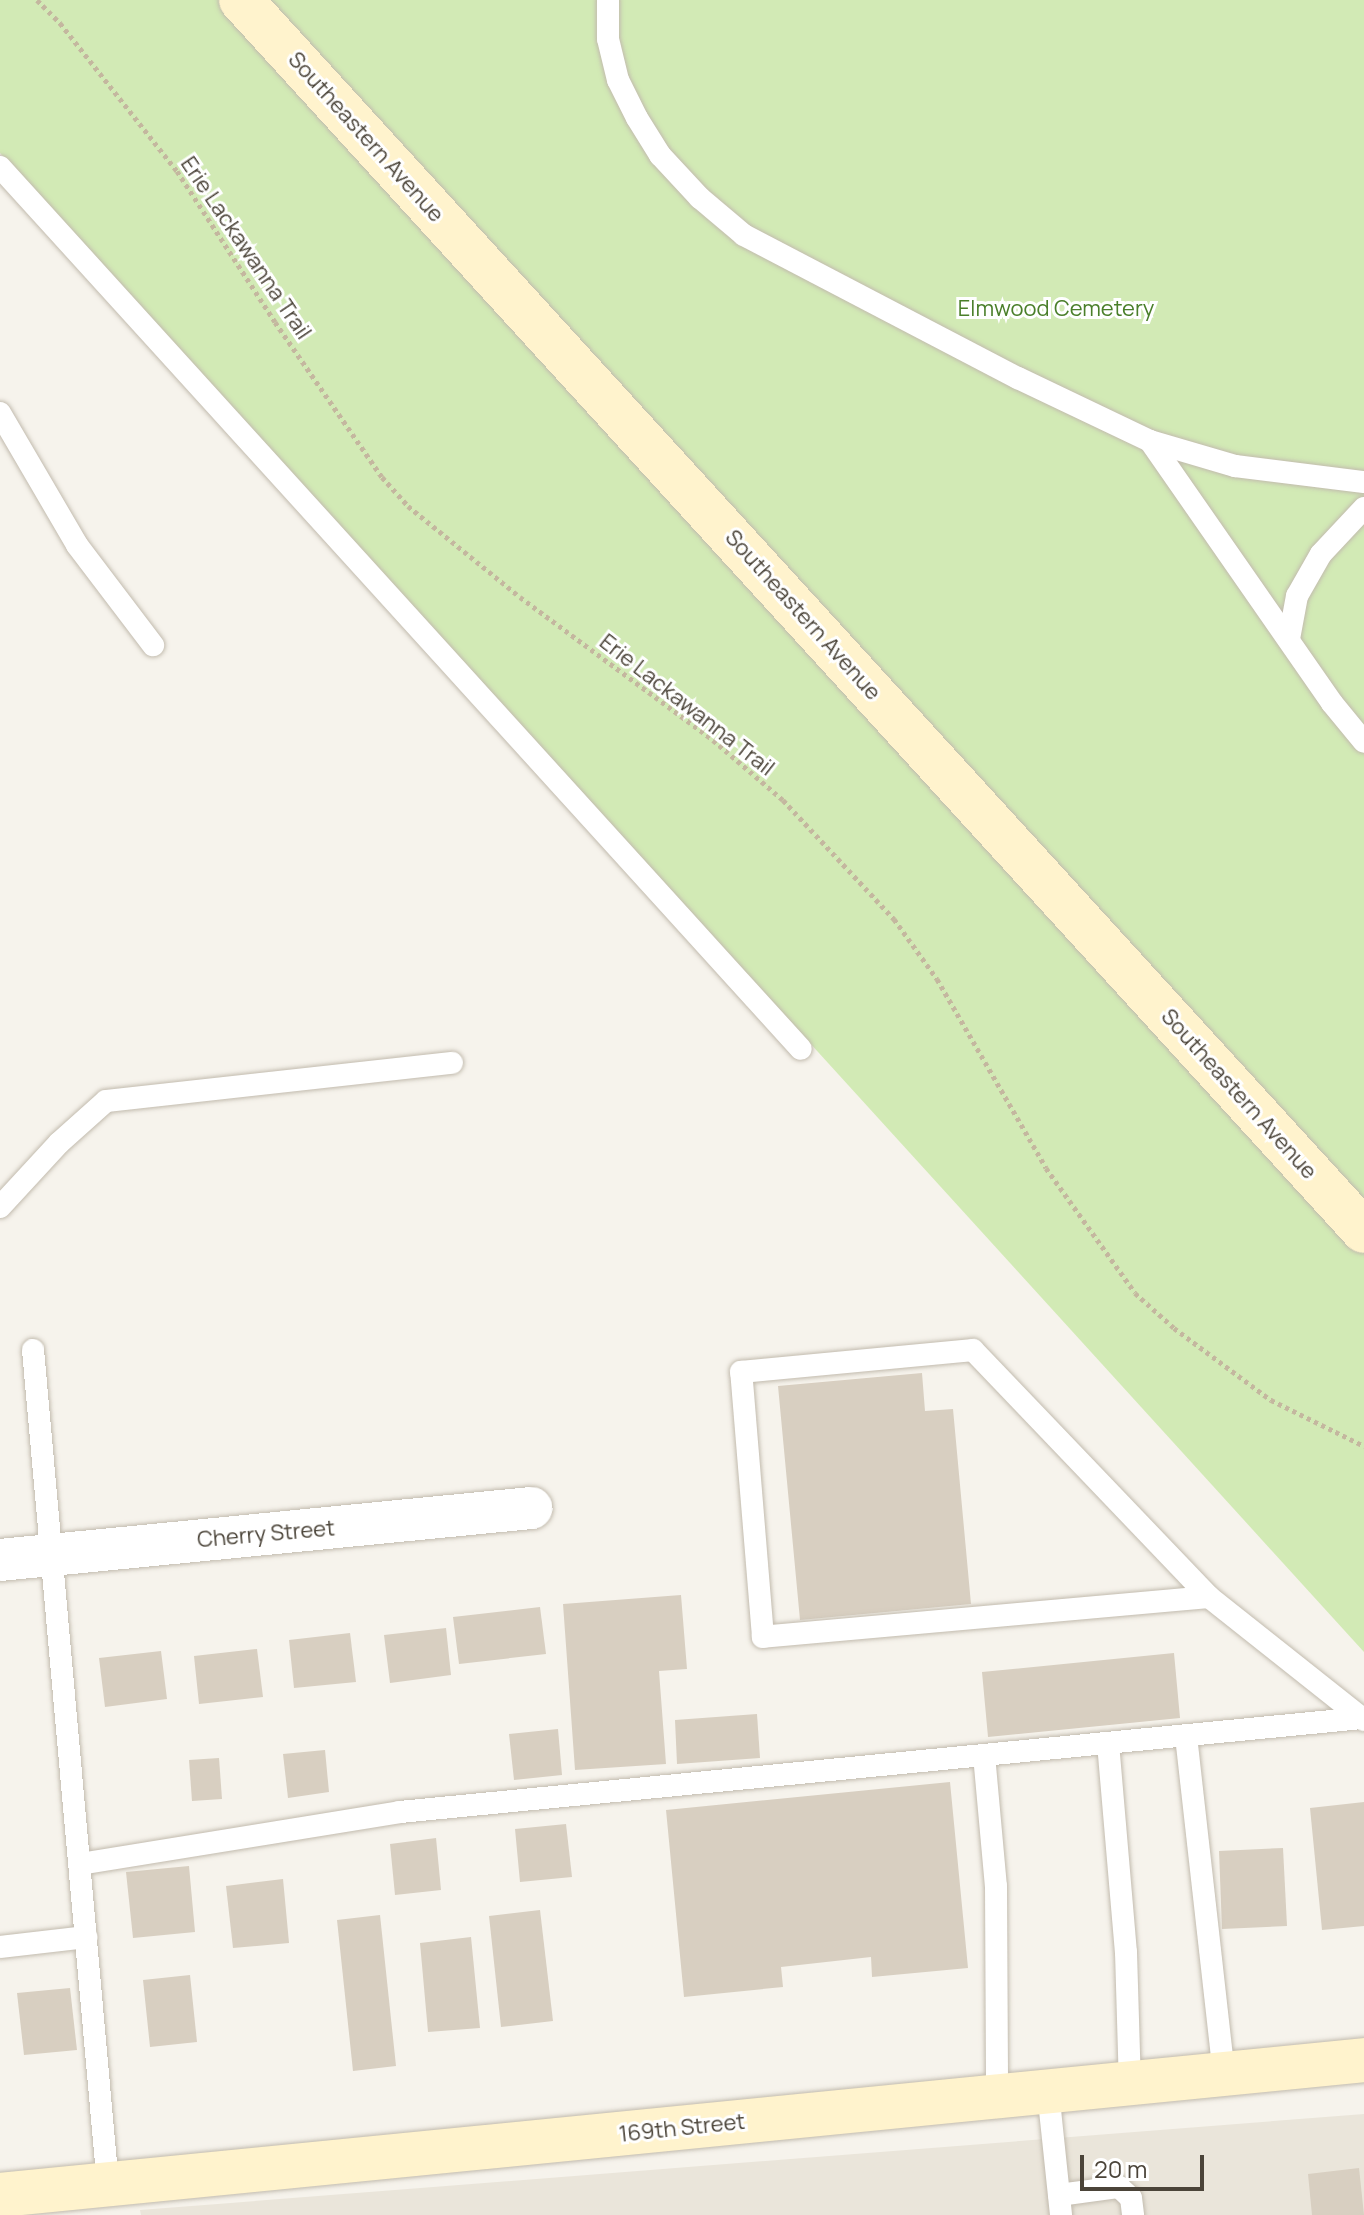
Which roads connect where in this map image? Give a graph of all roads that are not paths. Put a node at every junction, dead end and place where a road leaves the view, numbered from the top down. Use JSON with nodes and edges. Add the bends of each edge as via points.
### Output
{"nodes":[{"id":1,"x":241,"y":0,"type":"edge"},
{"id":2,"x":608,"y":0,"type":"edge"},
{"id":3,"x":0,"y":167,"type":"edge"},
{"id":4,"x":0,"y":413,"type":"edge"},
{"id":5,"x":1150,"y":441,"type":"junction"},
{"id":6,"x":1364,"y":482,"type":"edge"},
{"id":7,"x":1364,"y":508,"type":"edge"},
{"id":8,"x":1289,"y":639,"type":"junction"},
{"id":9,"x":153,"y":645,"type":"dead end"},
{"id":10,"x":1364,"y":742,"type":"edge"},
{"id":11,"x":801,"y":1049,"type":"dead end"},
{"id":12,"x":452,"y":1063,"type":"dead end"},
{"id":13,"x":0,"y":1207,"type":"edge"},
{"id":14,"x":1364,"y":1231,"type":"edge"},
{"id":15,"x":33,"y":1350,"type":"dead end"},
{"id":16,"x":531,"y":1508,"type":"dead end"},
{"id":17,"x":53,"y":1554,"type":"junction"},
{"id":18,"x":0,"y":1560,"type":"edge"},
{"id":19,"x":1209,"y":1597,"type":"junction"},
{"id":20,"x":1363,"y":1719,"type":"edge"},
{"id":21,"x":1186,"y":1736,"type":"junction"},
{"id":22,"x":1108,"y":1743,"type":"junction"},
{"id":23,"x":984,"y":1755,"type":"junction"},
{"id":24,"x":80,"y":1864,"type":"junction"},
{"id":25,"x":86,"y":1937,"type":"junction"},
{"id":26,"x":0,"y":1947,"type":"edge"},
{"id":27,"x":1364,"y":2060,"type":"edge"},
{"id":28,"x":1224,"y":2074,"type":"junction"},
{"id":29,"x":1130,"y":2083,"type":"junction"},
{"id":30,"x":1048,"y":2091,"type":"junction"},
{"id":31,"x":997,"y":2097,"type":"junction"},
{"id":32,"x":108,"y":2185,"type":"junction"},
{"id":33,"x":23,"y":2201,"type":"edge"},
{"id":34,"x":1060,"y":2205,"type":"edge"},
{"id":35,"x":1133,"y":2215,"type":"edge"}],
"edges":[{"from":1,"to":14,"type":"street","name":"Southeastern Avenue"},
{"from":2,"to":5,"type":"lane","via":[[608,39],[618,80],[637,118],[660,155],[744,235]]},
{"from":3,"to":11,"type":"lane"},
{"from":4,"to":9,"type":"lane","via":[[77,545]]},
{"from":5,"to":6,"type":"lane","via":[[1235,466]]},
{"from":5,"to":8,"type":"lane"},
{"from":7,"to":8,"type":"lane","via":[[1321,554],[1297,596]]},
{"from":8,"to":10,"type":"lane"},
{"from":12,"to":13,"type":"lane","via":[[106,1101]]},
{"from":15,"to":17,"type":"lane"},
{"from":16,"to":17,"type":"street","name":"Cherry Street"},
{"from":17,"to":18,"type":"street","name":"Cherry Street"},
{"from":17,"to":24,"type":"lane"},
{"from":19,"to":19,"type":"lane","via":[[973,1350],[741,1372],[763,1637]]},
{"from":19,"to":20,"type":"lane"},
{"from":20,"to":21,"type":"lane"},
{"from":21,"to":22,"type":"lane"},
{"from":21,"to":28,"type":"lane"},
{"from":22,"to":23,"type":"lane"},
{"from":22,"to":29,"type":"lane","via":[[1126,1952]]},
{"from":23,"to":24,"type":"lane","via":[[400,1812]]},
{"from":23,"to":31,"type":"lane","via":[[996,1886]]},
{"from":24,"to":25,"type":"lane"},
{"from":25,"to":26,"type":"lane"},
{"from":25,"to":32,"type":"lane"},
{"from":27,"to":28,"type":"street","name":"169th Street"},
{"from":28,"to":29,"type":"street","name":"169th Street"},
{"from":29,"to":30,"type":"street","name":"169th Street"},
{"from":30,"to":31,"type":"street","name":"169th Street"},
{"from":30,"to":34,"type":"lane"},
{"from":31,"to":32,"type":"street","name":"169th Street"},
{"from":32,"to":33,"type":"street","name":"169th Street"},
{"from":34,"to":35,"type":"lane","via":[[1119,2187],[1131,2198]]}]}
